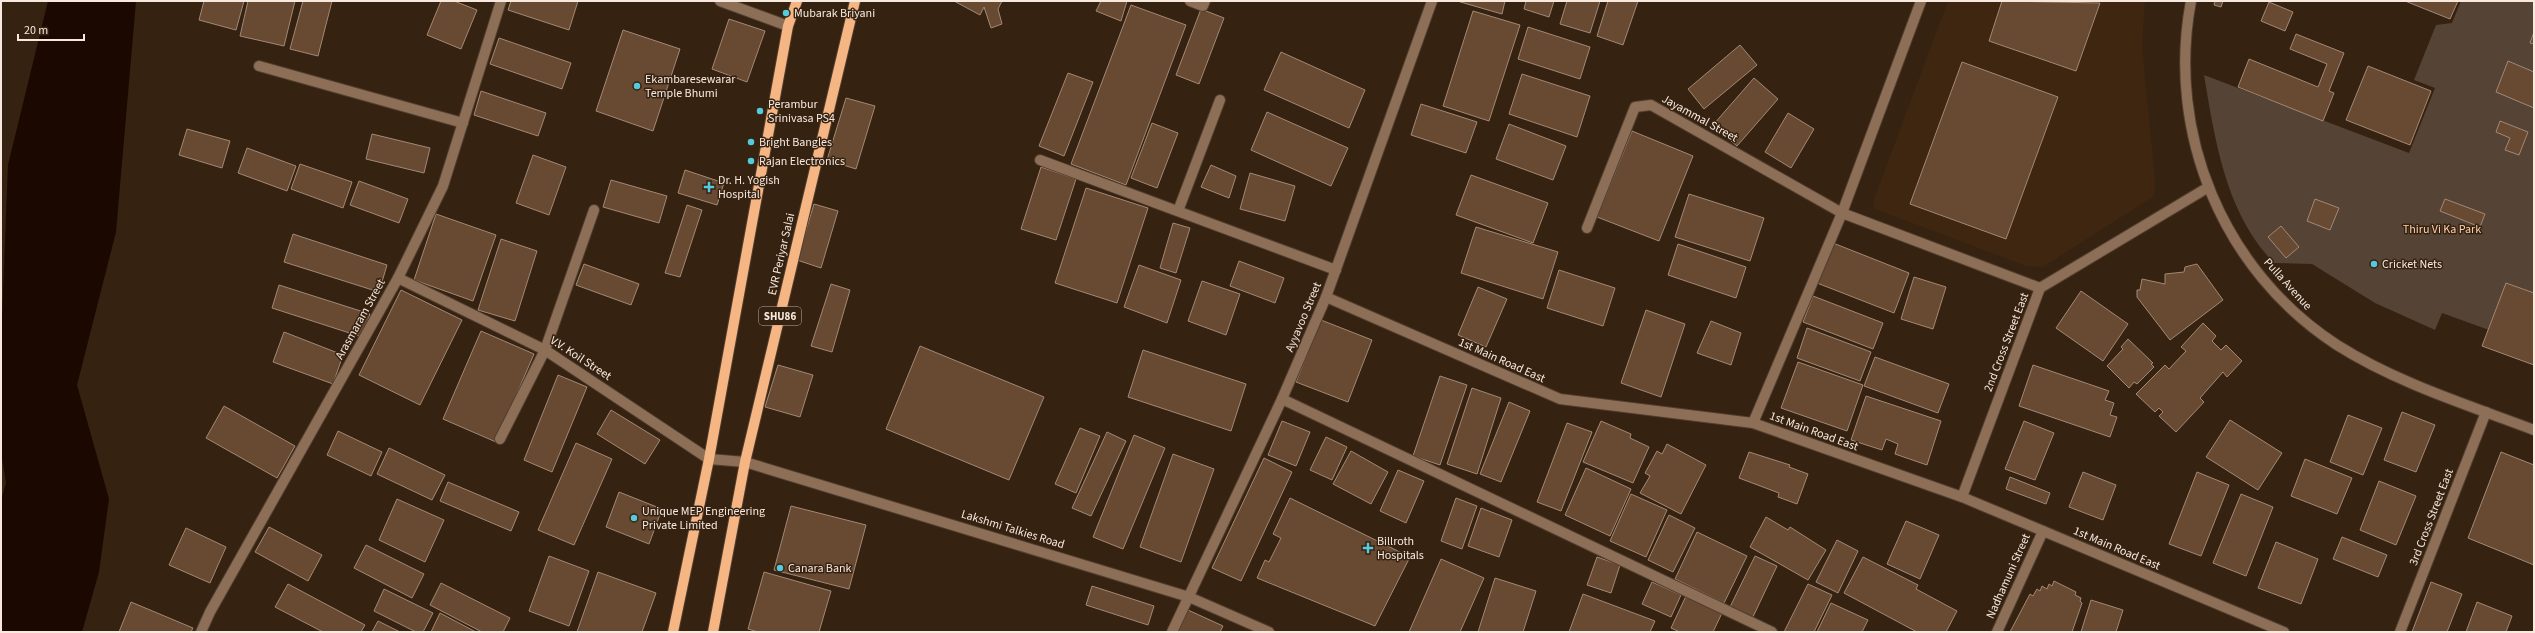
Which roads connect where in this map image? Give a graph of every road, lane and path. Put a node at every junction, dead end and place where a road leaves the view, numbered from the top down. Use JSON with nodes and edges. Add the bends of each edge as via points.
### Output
{"nodes":[{"id":1,"x":500,"y":1,"type":"edge"},
{"id":2,"x":720,"y":1,"type":"edge"},
{"id":3,"x":797,"y":1,"type":"edge"},
{"id":4,"x":855,"y":1,"type":"edge"},
{"id":5,"x":1190,"y":1,"type":"edge"},
{"id":6,"x":1205,"y":1,"type":"edge"},
{"id":7,"x":1432,"y":1,"type":"edge"},
{"id":8,"x":1920,"y":1,"type":"edge"},
{"id":9,"x":2191,"y":1,"type":"edge"},
{"id":10,"x":788,"y":26,"type":"junction"},
{"id":11,"x":259,"y":66,"type":"dead end"},
{"id":12,"x":1220,"y":100,"type":"dead end"},
{"id":13,"x":463,"y":123,"type":"junction"},
{"id":14,"x":1040,"y":160,"type":"dead end"},
{"id":15,"x":2207,"y":188,"type":"junction"},
{"id":16,"x":594,"y":210,"type":"dead end"},
{"id":17,"x":1178,"y":211,"type":"junction"},
{"id":18,"x":1842,"y":213,"type":"junction"},
{"id":19,"x":1587,"y":228,"type":"dead end"},
{"id":20,"x":1336,"y":270,"type":"junction"},
{"id":21,"x":398,"y":278,"type":"junction"},
{"id":22,"x":2040,"y":288,"type":"junction"},
{"id":23,"x":1326,"y":298,"type":"junction"},
{"id":24,"x":545,"y":350,"type":"junction"},
{"id":25,"x":1282,"y":399,"type":"junction"},
{"id":26,"x":2486,"y":412,"type":"junction"},
{"id":27,"x":1753,"y":423,"type":"junction"},
{"id":28,"x":2534,"y":430,"type":"edge"},
{"id":29,"x":500,"y":439,"type":"dead end"},
{"id":30,"x":709,"y":459,"type":"junction"},
{"id":31,"x":745,"y":462,"type":"junction"},
{"id":32,"x":1962,"y":497,"type":"junction"},
{"id":33,"x":2042,"y":531,"type":"junction"},
{"id":34,"x":1189,"y":597,"type":"junction"},
{"id":35,"x":201,"y":632,"type":"edge"},
{"id":36,"x":672,"y":632,"type":"edge"},
{"id":37,"x":713,"y":632,"type":"edge"},
{"id":38,"x":1172,"y":632,"type":"edge"},
{"id":39,"x":1269,"y":632,"type":"edge"},
{"id":40,"x":1772,"y":632,"type":"edge"},
{"id":41,"x":1997,"y":632,"type":"edge"},
{"id":42,"x":2284,"y":632,"type":"edge"},
{"id":43,"x":2400,"y":632,"type":"edge"}],
"edges":[{"from":1,"to":13,"type":"street","name":"Arasmaram Street"},
{"from":2,"to":10,"type":"street"},
{"from":3,"to":10,"type":"main road"},
{"from":4,"to":31,"type":"main road","name":"EVR Periyar Salai","number":"SHU86"},
{"from":5,"to":6,"type":"street","via":[[1203,6]]},
{"from":7,"to":20,"type":"street","name":"Ayyavoo Street"},
{"from":8,"to":18,"type":"street"},
{"from":9,"to":15,"type":"street","name":"Pulla Avenue","via":[[2186,30],[2184,88],[2188,116]]},
{"from":10,"to":30,"type":"main road"},
{"from":11,"to":13,"type":"street"},
{"from":12,"to":17,"type":"street"},
{"from":13,"to":21,"type":"street","name":"Arasmaram Street","via":[[443,186]]},
{"from":14,"to":17,"type":"street"},
{"from":15,"to":22,"type":"street","name":"2nd Cross Street East"},
{"from":15,"to":26,"type":"street","name":"Pulla Avenue","via":[[2234,237],[2263,279],[2305,321],[2337,345],[2371,364]]},
{"from":16,"to":24,"type":"street"},
{"from":17,"to":20,"type":"street"},
{"from":18,"to":19,"type":"street","name":"Jayammal Street","via":[[1650,106],[1635,107]]},
{"from":18,"to":22,"type":"street"},
{"from":18,"to":27,"type":"street"},
{"from":20,"to":23,"type":"street","name":"Ayyavoo Street"},
{"from":21,"to":24,"type":"street","name":"V.V. Koil Street"},
{"from":21,"to":35,"type":"street","name":"Arasmaram Street"},
{"from":22,"to":32,"type":"street","name":"2nd Cross Street East"},
{"from":23,"to":25,"type":"street","name":"Ayyavoo Street"},
{"from":23,"to":27,"type":"street","name":"1st Main Road East","via":[[1560,399]]},
{"from":24,"to":29,"type":"street"},
{"from":24,"to":30,"type":"street","name":"V.V. Koil Street"},
{"from":25,"to":34,"type":"street","name":"Ayyavoo Street"},
{"from":25,"to":40,"type":"street"},
{"from":26,"to":28,"type":"street","name":"Pulla Avenue"},
{"from":26,"to":43,"type":"street","name":"3rd Cross Street East"},
{"from":27,"to":32,"type":"street","name":"1st Main Road East"},
{"from":30,"to":31,"type":"street","name":"V.V. Koil Street"},
{"from":30,"to":36,"type":"main road"},
{"from":31,"to":34,"type":"street","name":"Lakshmi Talkies Road"},
{"from":31,"to":37,"type":"main road","name":"EVR Periyar Salai","number":"SHU86"},
{"from":32,"to":33,"type":"street","name":"1st Main Road East"},
{"from":33,"to":41,"type":"street","name":"Nadhamuni Street"},
{"from":33,"to":42,"type":"street","name":"1st Main Road East"},
{"from":34,"to":38,"type":"street","name":"Ayyavoo Street"},
{"from":34,"to":39,"type":"street","name":"Lakshmi Talkies Road"}]}
